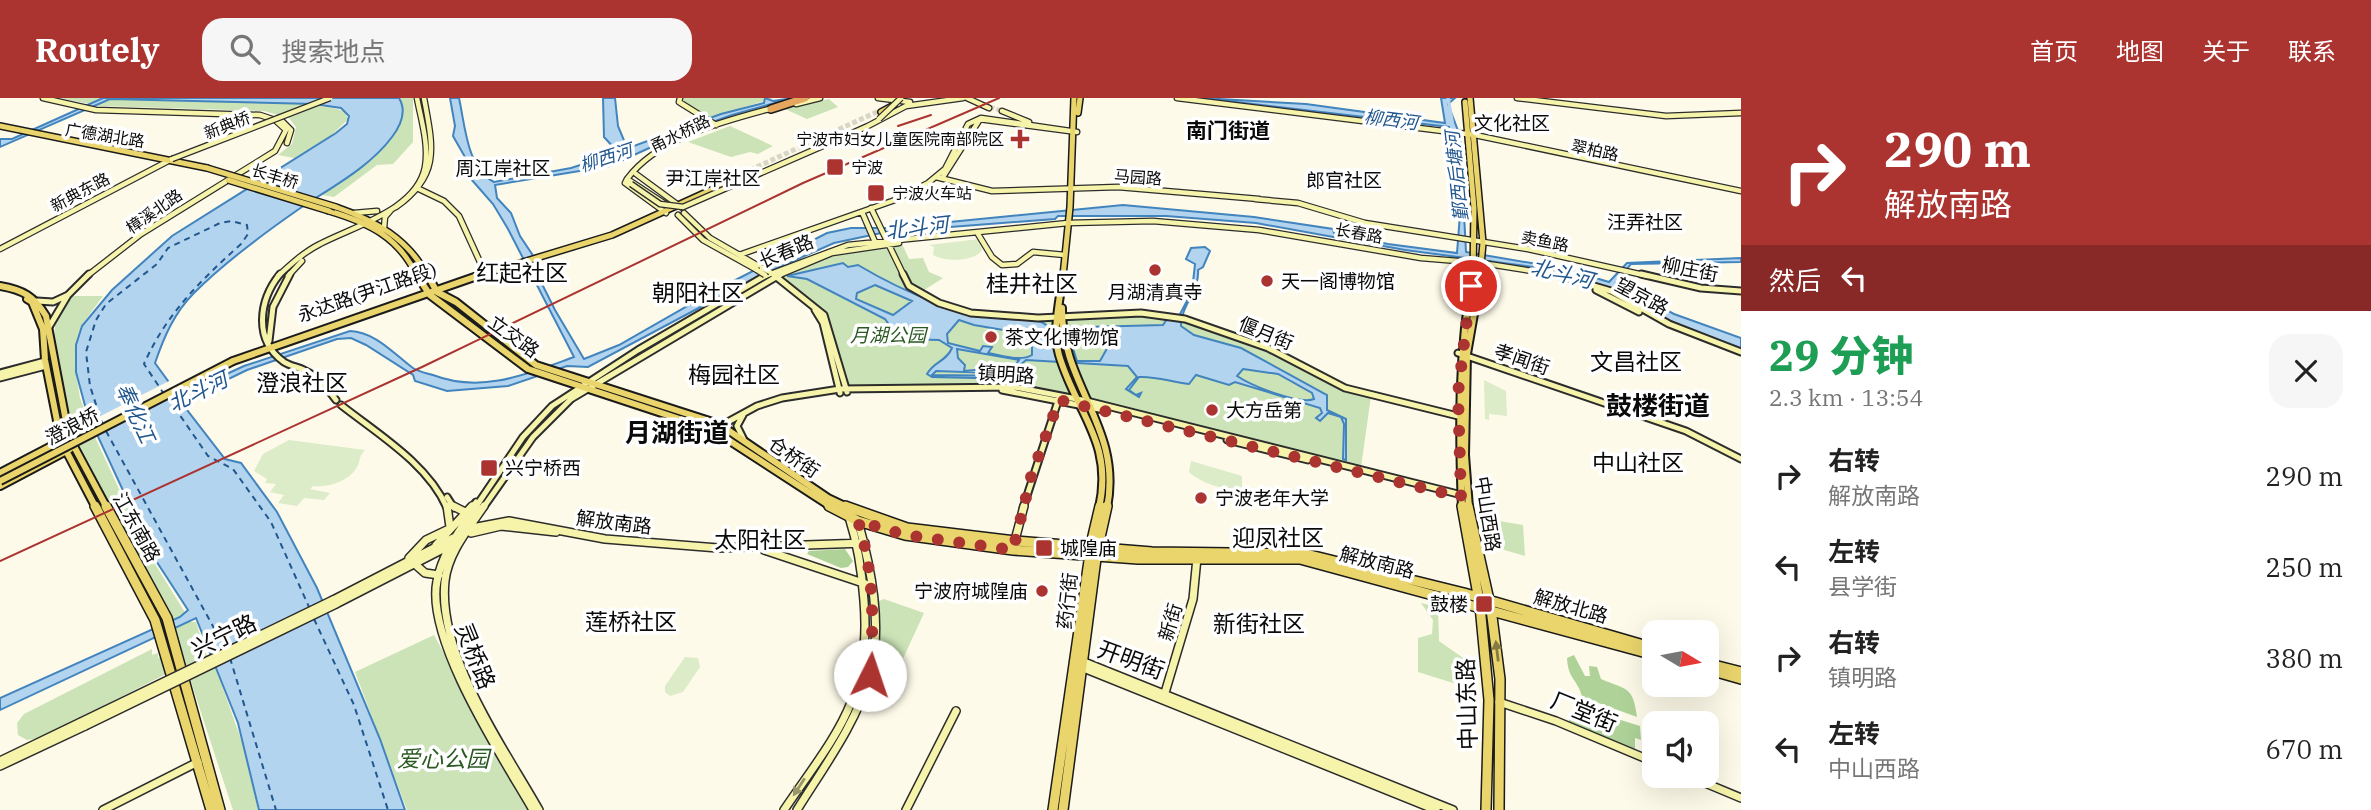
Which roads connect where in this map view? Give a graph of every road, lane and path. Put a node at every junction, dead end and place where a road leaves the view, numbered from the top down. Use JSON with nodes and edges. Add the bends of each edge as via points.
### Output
{"nodes":[{"id":1,"x":43,"y":98,"type":"edge"},
{"id":2,"x":52,"y":98,"type":"edge"},
{"id":3,"x":322,"y":98,"type":"edge"},
{"id":4,"x":330,"y":98,"type":"edge"},
{"id":5,"x":417,"y":98,"type":"edge"},
{"id":6,"x":424,"y":98,"type":"edge"},
{"id":7,"x":680,"y":98,"type":"edge"},
{"id":8,"x":805,"y":98,"type":"edge"},
{"id":9,"x":812,"y":98,"type":"edge"},
{"id":10,"x":820,"y":98,"type":"edge"},
{"id":11,"x":878,"y":98,"type":"edge"},
{"id":12,"x":884,"y":98,"type":"edge"},
{"id":13,"x":954,"y":98,"type":"edge"},
{"id":14,"x":965,"y":98,"type":"edge"},
{"id":15,"x":1076,"y":98,"type":"edge"},
{"id":16,"x":1177,"y":98,"type":"edge"},
{"id":17,"x":1186,"y":98,"type":"edge"},
{"id":18,"x":1467,"y":98,"type":"edge"},
{"id":19,"x":1517,"y":98,"type":"edge"},
{"id":20,"x":897,"y":99,"type":"edge"},
{"id":21,"x":989,"y":107,"type":"tunnel mouth"},
{"id":22,"x":86,"y":108,"type":"junction"},
{"id":23,"x":771,"y":109,"type":"junction"},
{"id":24,"x":880,"y":111,"type":"tunnel mouth"},
{"id":25,"x":1741,"y":113,"type":"edge"},
{"id":26,"x":1312,"y":115,"type":"junction"},
{"id":27,"x":980,"y":118,"type":"junction"},
{"id":28,"x":1075,"y":123,"type":"junction"},
{"id":29,"x":1027,"y":124,"type":"junction"},
{"id":30,"x":713,"y":125,"type":"junction"},
{"id":31,"x":1033,"y":125,"type":"junction"},
{"id":32,"x":866,"y":127,"type":"junction"},
{"id":33,"x":0,"y":128,"type":"edge"},
{"id":34,"x":1074,"y":131,"type":"junction"},
{"id":35,"x":23,"y":135,"type":"junction"},
{"id":36,"x":1471,"y":135,"type":"junction"},
{"id":37,"x":841,"y":138,"type":"junction"},
{"id":38,"x":166,"y":160,"type":"junction"},
{"id":39,"x":204,"y":170,"type":"joint"},
{"id":40,"x":752,"y":171,"type":"tunnel mouth"},
{"id":41,"x":636,"y":174,"type":"junction"},
{"id":42,"x":626,"y":179,"type":"junction"},
{"id":43,"x":937,"y":179,"type":"junction"},
{"id":44,"x":1072,"y":188,"type":"junction"},
{"id":45,"x":419,"y":189,"type":"junction"},
{"id":46,"x":1741,"y":192,"type":"edge"},
{"id":47,"x":413,"y":195,"type":"junction"},
{"id":48,"x":430,"y":195,"type":"junction"},
{"id":49,"x":666,"y":208,"type":"junction"},
{"id":50,"x":389,"y":209,"type":"junction"},
{"id":51,"x":872,"y":209,"type":"junction"},
{"id":52,"x":679,"y":210,"type":"junction"},
{"id":53,"x":863,"y":213,"type":"junction"},
{"id":54,"x":352,"y":215,"type":"junction"},
{"id":55,"x":367,"y":222,"type":"junction"},
{"id":56,"x":1070,"y":225,"type":"junction"},
{"id":57,"x":349,"y":228,"type":"junction"},
{"id":58,"x":384,"y":228,"type":"junction"},
{"id":59,"x":980,"y":234,"type":"junction"},
{"id":60,"x":873,"y":239,"type":"junction"},
{"id":61,"x":886,"y":240,"type":"junction"},
{"id":62,"x":1473,"y":241,"type":"junction"},
{"id":63,"x":1483,"y":243,"type":"junction"},
{"id":64,"x":0,"y":247,"type":"edge"},
{"id":65,"x":1065,"y":254,"type":"junction"},
{"id":66,"x":741,"y":256,"type":"junction"},
{"id":67,"x":1479,"y":259,"type":"junction"},
{"id":68,"x":759,"y":269,"type":"junction"},
{"id":69,"x":484,"y":272,"type":"junction"},
{"id":70,"x":1634,"y":272,"type":"joint"},
{"id":71,"x":770,"y":275,"type":"junction"},
{"id":72,"x":0,"y":288,"type":"edge"},
{"id":73,"x":431,"y":291,"type":"junction"},
{"id":74,"x":1741,"y":291,"type":"edge"},
{"id":75,"x":68,"y":295,"type":"junction"},
{"id":76,"x":37,"y":301,"type":"junction"},
{"id":77,"x":1058,"y":321,"type":"junction"},
{"id":78,"x":49,"y":327,"type":"junction"},
{"id":79,"x":272,"y":347,"type":"junction"},
{"id":80,"x":1464,"y":354,"type":"junction"},
{"id":81,"x":1741,"y":354,"type":"edge"},
{"id":82,"x":231,"y":360,"type":"joint"},
{"id":83,"x":46,"y":364,"type":"junction"},
{"id":84,"x":0,"y":376,"type":"edge"},
{"id":85,"x":586,"y":385,"type":"junction"},
{"id":86,"x":843,"y":391,"type":"junction"},
{"id":87,"x":1059,"y":398,"type":"junction"},
{"id":88,"x":1084,"y":403,"type":"junction"},
{"id":89,"x":743,"y":415,"type":"junction"},
{"id":90,"x":1458,"y":416,"type":"junction"},
{"id":91,"x":718,"y":427,"type":"junction"},
{"id":92,"x":65,"y":439,"type":"junction"},
{"id":93,"x":748,"y":444,"type":"junction"},
{"id":94,"x":70,"y":449,"type":"junction"},
{"id":95,"x":1741,"y":457,"type":"edge"},
{"id":96,"x":416,"y":466,"type":"junction"},
{"id":97,"x":0,"y":479,"type":"edge"},
{"id":98,"x":1463,"y":496,"type":"junction"},
{"id":99,"x":472,"y":514,"type":"junction"},
{"id":100,"x":852,"y":514,"type":"junction"},
{"id":101,"x":858,"y":521,"type":"junction"},
{"id":102,"x":449,"y":528,"type":"junction"},
{"id":103,"x":459,"y":537,"type":"junction"},
{"id":104,"x":862,"y":544,"type":"junction"},
{"id":105,"x":1014,"y":546,"type":"junction"},
{"id":106,"x":759,"y":548,"type":"junction"},
{"id":107,"x":433,"y":549,"type":"junction"},
{"id":108,"x":1093,"y":551,"type":"junction"},
{"id":109,"x":1197,"y":557,"type":"junction"},
{"id":110,"x":409,"y":558,"type":"dead end"},
{"id":111,"x":420,"y":564,"type":"junction"},
{"id":112,"x":443,"y":565,"type":"junction"},
{"id":113,"x":439,"y":575,"type":"junction"},
{"id":114,"x":867,"y":585,"type":"junction"},
{"id":115,"x":1479,"y":601,"type":"junction"},
{"id":116,"x":334,"y":602,"type":"junction"},
{"id":117,"x":1490,"y":605,"type":"junction"},
{"id":118,"x":166,"y":637,"type":"junction"},
{"id":119,"x":1642,"y":645,"type":"edge"},
{"id":120,"x":1642,"y":651,"type":"edge"},
{"id":121,"x":1082,"y":664,"type":"junction"},
{"id":122,"x":1719,"y":666,"type":"edge"},
{"id":123,"x":1741,"y":672,"type":"edge"},
{"id":124,"x":1719,"y":673,"type":"edge"},
{"id":125,"x":1741,"y":679,"type":"edge"},
{"id":126,"x":1164,"y":696,"type":"junction"},
{"id":127,"x":1499,"y":702,"type":"junction"},
{"id":128,"x":956,"y":711,"type":"dead end"},
{"id":129,"x":83,"y":724,"type":"junction"},
{"id":130,"x":1642,"y":757,"type":"edge"},
{"id":131,"x":0,"y":761,"type":"edge"},
{"id":132,"x":201,"y":761,"type":"junction"},
{"id":133,"x":0,"y":766,"type":"edge"},
{"id":134,"x":1717,"y":788,"type":"edge"},
{"id":135,"x":1741,"y":798,"type":"edge"},
{"id":136,"x":103,"y":810,"type":"edge"},
{"id":137,"x":211,"y":810,"type":"edge"},
{"id":138,"x":220,"y":810,"type":"edge"},
{"id":139,"x":533,"y":810,"type":"edge"},
{"id":140,"x":539,"y":810,"type":"edge"},
{"id":141,"x":784,"y":810,"type":"edge"},
{"id":142,"x":797,"y":810,"type":"edge"},
{"id":143,"x":906,"y":810,"type":"edge"},
{"id":144,"x":1053,"y":810,"type":"edge"},
{"id":145,"x":1063,"y":810,"type":"edge"},
{"id":146,"x":1436,"y":810,"type":"edge"},
{"id":147,"x":1453,"y":810,"type":"edge"},
{"id":148,"x":1486,"y":810,"type":"edge"},
{"id":149,"x":1499,"y":810,"type":"edge"}],
"edges":[{"from":1,"to":22,"type":"main road","name":"樟溪北路"},
{"from":2,"to":22,"type":"main road","name":"樟溪北路"},
{"from":3,"to":38,"type":"main road","name":"新典桥","bridge":true},
{"from":4,"to":38,"type":"main road","name":"新典桥","bridge":true},
{"from":5,"to":50,"type":"main road","via":[[423,175]]},
{"from":6,"to":45,"type":"main road","via":[[432,168]]},
{"from":7,"to":30,"type":"main road","via":[[679,102]]},
{"from":8,"to":23,"type":"highway"},
{"from":9,"to":23,"type":"main road","name":"甬水桥路"},
{"from":10,"to":41,"type":"main road","name":"甬水桥路","via":[[719,127],[666,151]]},
{"from":11,"to":20,"type":"main road"},
{"from":12,"to":20,"type":"main road"},
{"from":13,"to":20,"type":"main road"},
{"from":14,"to":20,"type":"main road"},
{"from":14,"to":21,"type":"main road"},
{"from":14,"to":32,"type":"main road","bridge":true,"via":[[906,106]]},
{"from":15,"to":28,"type":"main road"},
{"from":15,"to":28,"type":"main road","name":"药行街"},
{"from":16,"to":26,"type":"main road"},
{"from":17,"to":26,"type":"main road"},
{"from":18,"to":36,"type":"main road","name":"中山西路"},
{"from":19,"to":25,"type":"main road","via":[[1666,116]]},
{"from":20,"to":24,"type":"main road"},
{"from":20,"to":32,"type":"main road","bridge":true,"via":[[889,112]]},
{"from":22,"to":75,"type":"main road","name":"樟溪北路","via":[[265,116],[283,126],[286,136],[275,151],[176,210],[90,273]]},
{"from":23,"to":30,"type":"main road","name":"甬水桥路"},
{"from":26,"to":36,"type":"main road","name":"翠柏路"},
{"from":27,"to":29,"type":"main road"},
{"from":27,"to":34,"type":"main road"},
{"from":27,"to":43,"type":"main road","via":[[949,172]]},
{"from":28,"to":34,"type":"main road","name":"药行街"},
{"from":29,"to":31,"type":"main road"},
{"from":29,"to":31,"type":"main road","via":[[1001,112]]},
{"from":30,"to":42,"type":"main road","name":"甬水桥路","via":[[670,145],[637,166]]},
{"from":31,"to":34,"type":"main road"},
{"from":32,"to":37,"type":"main road"},
{"from":33,"to":35,"type":"main road","name":"广德湖北路"},
{"from":33,"to":35,"type":"main road","name":"广德湖北路"},
{"from":34,"to":44,"type":"main road","name":"药行街"},
{"from":35,"to":38,"type":"main road","name":"广德湖北路"},
{"from":35,"to":38,"type":"main road","name":"广德湖北路"},
{"from":36,"to":46,"type":"main road","name":"翠柏路"},
{"from":36,"to":62,"type":"main road","name":"中山西路"},
{"from":36,"to":63,"type":"main road","name":"中山西路"},
{"from":37,"to":42,"type":"main road","bridge":true,"via":[[687,206],[660,204]]},
{"from":37,"to":52,"type":"main road","bridge":true,"via":[[789,156]]},
{"from":38,"to":39,"type":"main road","name":"广德湖北路"},
{"from":38,"to":64,"type":"main road","name":"新典东路"},
{"from":39,"to":54,"type":"main road","name":"长丰桥","bridge":true},
{"from":40,"to":52,"type":"main road"},
{"from":41,"to":49,"type":"main road"},
{"from":41,"to":52,"type":"main road"},
{"from":42,"to":49,"type":"main road","via":[[625,183]]},
{"from":43,"to":44,"type":"main road","name":"马园路","via":[[981,191]]},
{"from":43,"to":51,"type":"main road","via":[[921,191]]},
{"from":44,"to":56,"type":"main road","name":"药行街"},
{"from":44,"to":62,"type":"main road","name":"马园路","via":[[1118,187],[1255,199]]},
{"from":45,"to":47,"type":"main road"},
{"from":45,"to":48,"type":"main road"},
{"from":47,"to":48,"type":"main road"},
{"from":47,"to":50,"type":"main road"},
{"from":48,"to":69,"type":"main road","via":[[449,205],[466,225]]},
{"from":49,"to":52,"type":"main road"},
{"from":49,"to":69,"type":"main road","name":"永达路(尹江路段)","via":[[610,233]]},
{"from":50,"to":54,"type":"main road"},
{"from":50,"to":55,"type":"main road"},
{"from":50,"to":58,"type":"main road"},
{"from":51,"to":53,"type":"main road"},
{"from":51,"to":61,"type":"main road","name":"偃月街"},
{"from":52,"to":66,"type":"main road","via":[[710,238]]},
{"from":52,"to":68,"type":"main road","via":[[704,240]]},
{"from":53,"to":60,"type":"main road"},
{"from":53,"to":66,"type":"main road"},
{"from":54,"to":55,"type":"main road"},
{"from":54,"to":57,"type":"main road"},
{"from":55,"to":57,"type":"main road"},
{"from":55,"to":58,"type":"main road"},
{"from":55,"to":73,"type":"main road","via":[[405,253]]},
{"from":56,"to":59,"type":"main road","name":"长春路"},
{"from":56,"to":61,"type":"main road","name":"长春路"},
{"from":56,"to":65,"type":"main road","name":"药行街"},
{"from":56,"to":67,"type":"main road","name":"长春路","via":[[1153,221],[1259,230],[1421,258]]},
{"from":56,"to":77,"type":"main road","name":"药行街"},
{"from":57,"to":79,"type":"main road","via":[[306,257],[281,283],[269,315]]},
{"from":58,"to":73,"type":"main road","via":[[410,248]]},
{"from":59,"to":61,"type":"main road","name":"长春路"},
{"from":59,"to":65,"type":"main road","via":[[992,258],[1007,265],[1018,264],[1033,252]]},
{"from":60,"to":61,"type":"main road","name":"长春路"},
{"from":60,"to":71,"type":"main road","name":"长春路","via":[[831,249]]},
{"from":61,"to":77,"type":"main road","name":"偃月街","via":[[902,276],[921,294],[968,311]]},
{"from":62,"to":63,"type":"main road","name":"卖鱼路"},
{"from":62,"to":67,"type":"main road","name":"中山西路"},
{"from":63,"to":67,"type":"main road","name":"中山西路"},
{"from":63,"to":70,"type":"main road","name":"卖鱼路"},
{"from":65,"to":77,"type":"main road","name":"药行街"},
{"from":66,"to":68,"type":"main road"},
{"from":67,"to":80,"type":"main road","name":"中山西路"},
{"from":67,"to":81,"type":"main road","name":"望京路","via":[[1574,282],[1668,327]]},
{"from":68,"to":71,"type":"main road","bridge":true},
{"from":69,"to":73,"type":"main road","name":"永达路(尹江路段)"},
{"from":70,"to":74,"type":"main road","name":"柳庄街","via":[[1701,288]]},
{"from":71,"to":85,"type":"main road","name":"长春路"},
{"from":71,"to":86,"type":"main road","via":[[820,316]]},
{"from":72,"to":76,"type":"main road","name":"江东南路","via":[[22,290]]},
{"from":72,"to":83,"type":"main road","name":"江东南路","via":[[32,302],[43,329]]},
{"from":73,"to":79,"type":"main road","name":"永达路(尹江路段)"},
{"from":73,"to":85,"type":"main road","name":"立交路","via":[[538,369]]},
{"from":75,"to":76,"type":"main road","via":[[52,302]]},
{"from":75,"to":78,"type":"main road","name":"樟溪北路"},
{"from":76,"to":78,"type":"main road","name":"江东南路"},
{"from":77,"to":88,"type":"main road","name":"药行街","via":[[1057,347]]},
{"from":77,"to":90,"type":"main road","name":"偃月街","via":[[1146,314],[1180,318],[1279,353],[1329,381]]},
{"from":78,"to":92,"type":"main road","name":"江东南路"},
{"from":79,"to":82,"type":"main road","name":"永达路(尹江路段)"},
{"from":79,"to":96,"type":"main road","via":[[282,362],[316,376],[339,402]]},
{"from":80,"to":90,"type":"main road","name":"中山西路"},
{"from":80,"to":95,"type":"main road","name":"孝闻街","via":[[1686,432]]},
{"from":80,"to":98,"type":"main road","name":"中山西路"},
{"from":82,"to":97,"type":"main road","name":"澄浪桥","bridge":true},
{"from":83,"to":84,"type":"main road"},
{"from":83,"to":92,"type":"main road","name":"江东南路"},
{"from":85,"to":91,"type":"main road"},
{"from":85,"to":99,"type":"main road","name":"长春路","via":[[531,438]]},
{"from":85,"to":99,"type":"main road","name":"长春路","via":[[552,406],[523,437]]},
{"from":86,"to":87,"type":"main road","name":"镇明路","via":[[999,390]]},
{"from":86,"to":89,"type":"main road","name":"镇明路","via":[[782,401]]},
{"from":86,"to":91,"type":"main road","name":"镇明路","via":[[782,398],[745,410]]},
{"from":87,"to":88,"type":"main road","name":"镇明路"},
{"from":87,"to":105,"type":"main road","via":[[1031,477]]},
{"from":88,"to":98,"type":"main road","name":"镇明路"},
{"from":88,"to":108,"type":"main road","name":"药行街","via":[[1105,439],[1110,463],[1109,502]]},
{"from":89,"to":91,"type":"main road","name":"镇明路"},
{"from":89,"to":93,"type":"main road","via":[[737,426]]},
{"from":90,"to":98,"type":"main road","name":"中山西路"},
{"from":91,"to":93,"type":"main road","name":"仓桥街"},
{"from":91,"to":100,"type":"main road","name":"仓桥街"},
{"from":92,"to":94,"type":"main road","name":"江东南路"},
{"from":92,"to":97,"type":"main road"},
{"from":93,"to":100,"type":"main road","name":"仓桥街"},
{"from":94,"to":97,"type":"main road"},
{"from":94,"to":118,"type":"main road","name":"江东南路"},
{"from":94,"to":118,"type":"main road","name":"江东南路","via":[[167,618]]},
{"from":96,"to":99,"type":"main road","via":[[441,486],[455,509]]},
{"from":96,"to":102,"type":"main road","via":[[441,494]]},
{"from":98,"to":115,"type":"main road","name":"中山西路"},
{"from":98,"to":117,"type":"main road","name":"中山西路"},
{"from":99,"to":102,"type":"main road"},
{"from":99,"to":103,"type":"main road","name":"灵桥路"},
{"from":99,"to":103,"type":"main road","name":"灵桥路"},
{"from":100,"to":101,"type":"main road","name":"解放南路"},
{"from":100,"to":104,"type":"main road"},
{"from":100,"to":105,"type":"main road","name":"解放南路"},
{"from":101,"to":104,"type":"main road"},
{"from":101,"to":105,"type":"main road","name":"解放南路","via":[[905,535]]},
{"from":102,"to":107,"type":"main road"},
{"from":102,"to":110,"type":"main road","via":[[438,531]]},
{"from":103,"to":106,"type":"main road","name":"解放南路","via":[[492,526],[658,544]]},
{"from":103,"to":107,"type":"main road","name":"兴宁路"},
{"from":103,"to":111,"type":"main road","name":"兴宁路"},
{"from":103,"to":112,"type":"main road","name":"灵桥路"},
{"from":103,"to":140,"type":"main road","name":"灵桥路","via":[[445,582],[447,623],[491,723]]},
{"from":104,"to":106,"type":"main road","name":"解放南路"},
{"from":104,"to":114,"type":"main road"},
{"from":105,"to":108,"type":"main road","name":"解放南路"},
{"from":106,"to":114,"type":"main road","name":"解放南路"},
{"from":107,"to":116,"type":"main road","name":"兴宁路"},
{"from":108,"to":109,"type":"main road","name":"解放南路"},
{"from":108,"to":121,"type":"main road","name":"药行街"},
{"from":109,"to":115,"type":"main road","name":"解放南路","via":[[1300,559]]},
{"from":109,"to":126,"type":"main road","name":"新街","via":[[1193,598]]},
{"from":111,"to":112,"type":"main road","via":[[435,559]]},
{"from":111,"to":113,"type":"main road","via":[[425,573]]},
{"from":111,"to":116,"type":"main road","name":"兴宁路"},
{"from":112,"to":113,"type":"main road","name":"灵桥路"},
{"from":113,"to":139,"type":"main road","name":"灵桥路","via":[[442,638],[474,707]]},
{"from":114,"to":141,"type":"main road","one_way":true,"via":[[864,666],[858,684],[825,748]]},
{"from":114,"to":142,"type":"main road","via":[[874,634],[870,675],[841,737]]},
{"from":115,"to":117,"type":"main road","name":"解放北路"},
{"from":115,"to":148,"type":"main road","name":"中山东路","via":[[1490,719]]},
{"from":116,"to":129,"type":"main road","name":"兴宁路","bridge":true},
{"from":117,"to":119,"type":"main road","name":"解放北路"},
{"from":117,"to":120,"type":"main road","name":"解放北路"},
{"from":127,"to":117,"type":"main road","name":"中山东路","one_way":true},
{"from":118,"to":132,"type":"main road","name":"江东南路"},
{"from":121,"to":126,"type":"main road","name":"开明街"},
{"from":121,"to":144,"type":"main road","name":"药行街"},
{"from":121,"to":145,"type":"main road","name":"药行街"},
{"from":122,"to":123,"type":"main road"},
{"from":124,"to":125,"type":"main road"},
{"from":126,"to":146,"type":"main road","name":"开明街"},
{"from":126,"to":147,"type":"main road","name":"开明街"},
{"from":127,"to":130,"type":"main road","name":"厂堂街"},
{"from":127,"to":149,"type":"main road","name":"中山东路"},
{"from":128,"to":143,"type":"main road"},
{"from":129,"to":131,"type":"main road","name":"兴宁路"},
{"from":129,"to":133,"type":"main road","name":"兴宁路"},
{"from":132,"to":136,"type":"main road"},
{"from":132,"to":137,"type":"main road","name":"江东南路"},
{"from":132,"to":138,"type":"main road","name":"江东南路"},
{"from":134,"to":135,"type":"main road"}]}
